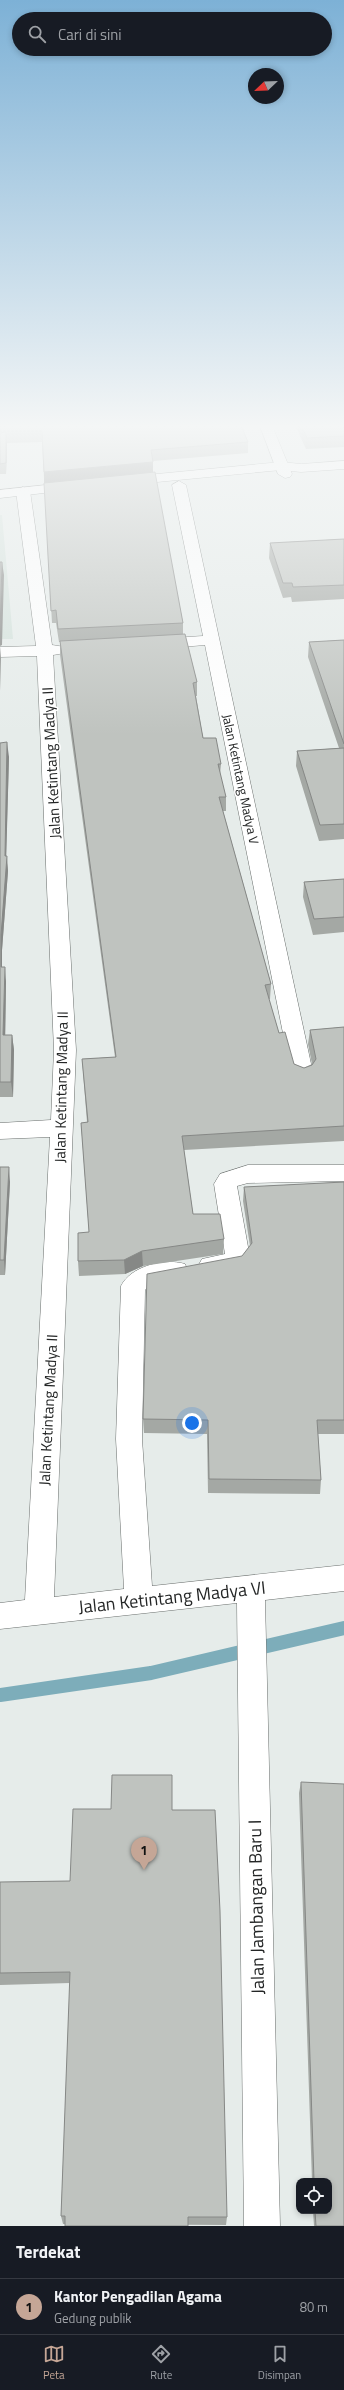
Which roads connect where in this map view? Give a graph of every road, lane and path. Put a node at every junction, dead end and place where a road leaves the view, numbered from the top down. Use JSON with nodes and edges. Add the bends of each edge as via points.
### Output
{"nodes":[{"id":1,"x":28,"y":527,"type":"edge"},
{"id":2,"x":188,"y":527,"type":"edge"},
{"id":3,"x":212,"y":640,"type":"junction"},
{"id":4,"x":140,"y":645,"type":"edge"},
{"id":5,"x":77,"y":649,"type":"edge"},
{"id":6,"x":45,"y":651,"type":"junction"},
{"id":7,"x":0,"y":652,"type":"edge"},
{"id":8,"x":302,"y":1073,"type":"edge"},
{"id":9,"x":61,"y":1128,"type":"junction"},
{"id":10,"x":0,"y":1131,"type":"edge"},
{"id":11,"x":344,"y":1173,"type":"edge"},
{"id":12,"x":344,"y":1578,"type":"edge"},
{"id":13,"x":251,"y":1589,"type":"junction"},
{"id":14,"x":139,"y":1601,"type":"junction"},
{"id":15,"x":39,"y":1612,"type":"junction"},
{"id":16,"x":0,"y":1616,"type":"edge"},
{"id":17,"x":262,"y":2226,"type":"edge"}],
"edges":[{"from":1,"to":6,"type":"street","name":"Jalan Ketintang Madya II"},
{"from":2,"to":3,"type":"street","name":"Jalan Ketintang Madya V"},
{"from":3,"to":4,"type":"street"},
{"from":3,"to":8,"type":"street","name":"Jalan Ketintang Madya V"},
{"from":5,"to":6,"type":"street"},
{"from":6,"to":7,"type":"street"},
{"from":6,"to":9,"type":"street","name":"Jalan Ketintang Madya II","via":[[64,1050]]},
{"from":9,"to":10,"type":"street"},
{"from":9,"to":15,"type":"street","name":"Jalan Ketintang Madya II"},
{"from":11,"to":14,"type":"street","via":[[248,1174],[232,1178],[225,1184],[238,1255],[235,1261],[148,1276],[134,1283],[129,1439]]},
{"from":12,"to":13,"type":"street","name":"Jalan Ketintang Madya VI"},
{"from":13,"to":14,"type":"street","name":"Jalan Ketintang Madya VI"},
{"from":13,"to":17,"type":"street","name":"Jalan Jambangan Baru I"},
{"from":14,"to":15,"type":"street","name":"Jalan Ketintang Madya VI"},
{"from":15,"to":16,"type":"street","name":"Jalan Ketintang Madya VI"}]}
